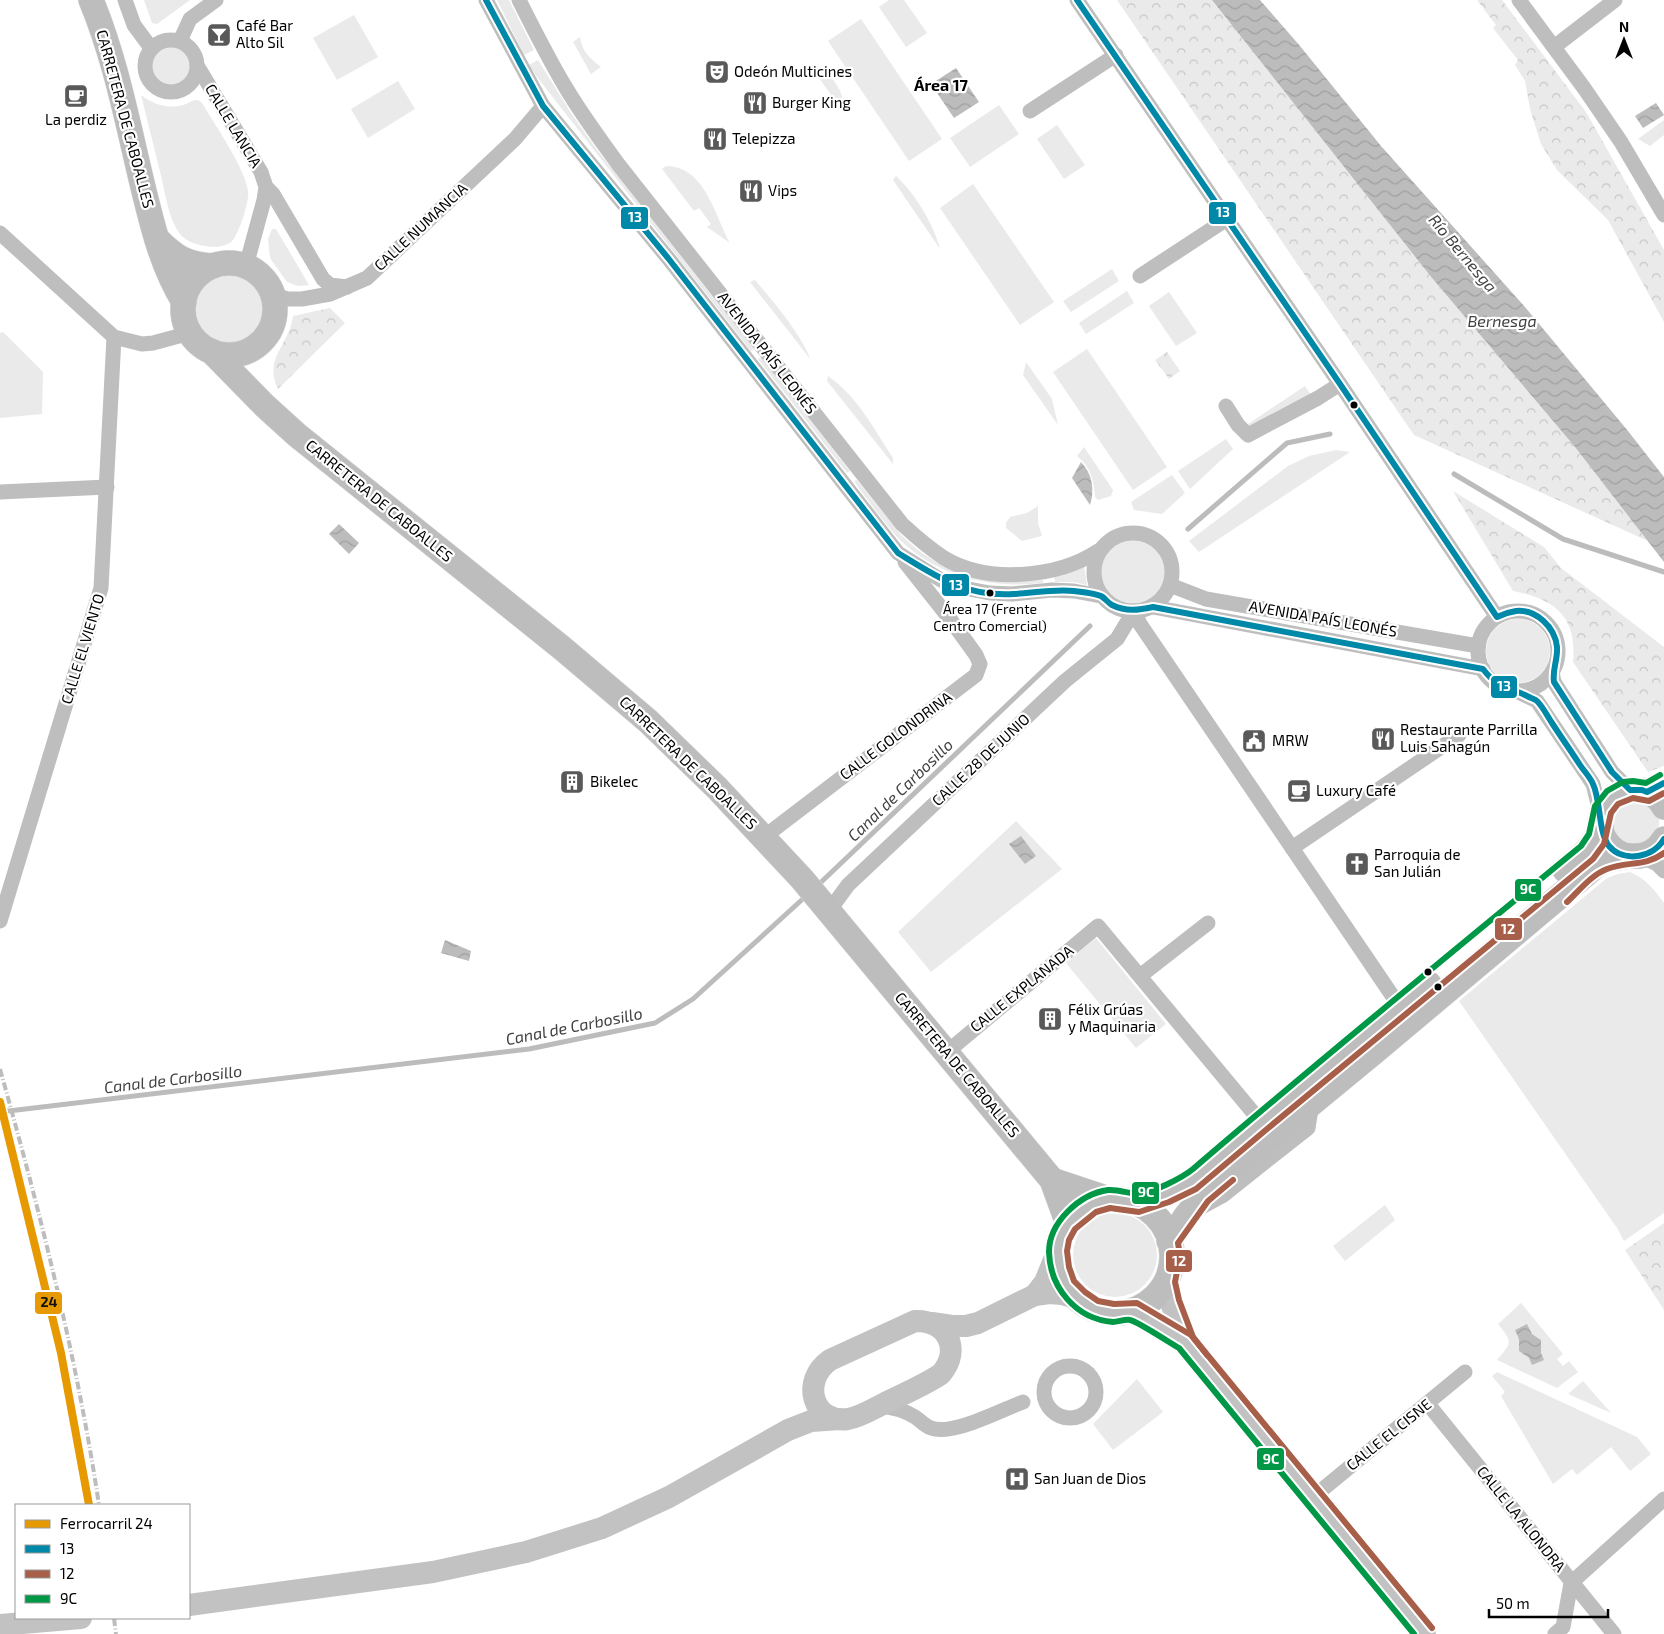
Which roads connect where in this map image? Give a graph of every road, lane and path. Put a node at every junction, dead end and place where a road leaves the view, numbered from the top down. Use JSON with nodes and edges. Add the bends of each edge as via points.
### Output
{"nodes":[{"id":1,"x":91,"y":0,"type":"edge"},
{"id":2,"x":125,"y":0,"type":"edge"},
{"id":3,"x":216,"y":0,"type":"edge"},
{"id":4,"x":486,"y":0,"type":"edge"},
{"id":5,"x":519,"y":0,"type":"edge"},
{"id":6,"x":1077,"y":0,"type":"edge"},
{"id":7,"x":1519,"y":0,"type":"edge"},
{"id":8,"x":1615,"y":0,"type":"edge"},
{"id":9,"x":180,"y":41,"type":"junction"},
{"id":10,"x":1554,"y":47,"type":"junction"},
{"id":11,"x":151,"y":48,"type":"junction"},
{"id":12,"x":1116,"y":55,"type":"junction"},
{"id":13,"x":198,"y":66,"type":"junction"},
{"id":14,"x":543,"y":106,"type":"junction"},
{"id":15,"x":1030,"y":111,"type":"dead end"},
{"id":16,"x":266,"y":187,"type":"junction"},
{"id":17,"x":1664,"y":215,"type":"edge"},
{"id":18,"x":1227,"y":219,"type":"junction"},
{"id":19,"x":0,"y":233,"type":"edge"},
{"id":20,"x":157,"y":239,"type":"junction"},
{"id":21,"x":213,"y":266,"type":"junction"},
{"id":22,"x":246,"y":266,"type":"junction"},
{"id":23,"x":1140,"y":276,"type":"dead end"},
{"id":24,"x":347,"y":287,"type":"junction"},
{"id":25,"x":273,"y":295,"type":"junction"},
{"id":26,"x":184,"y":302,"type":"junction"},
{"id":27,"x":190,"y":333,"type":"junction"},
{"id":28,"x":114,"y":337,"type":"junction"},
{"id":29,"x":261,"y":343,"type":"junction"},
{"id":30,"x":211,"y":351,"type":"junction"},
{"id":31,"x":1340,"y":384,"type":"junction"},
{"id":32,"x":265,"y":406,"type":"junction"},
{"id":33,"x":1226,"y":406,"type":"dead end"},
{"id":34,"x":107,"y":486,"type":"junction"},
{"id":35,"x":0,"y":492,"type":"edge"},
{"id":36,"x":1098,"y":551,"type":"junction"},
{"id":37,"x":898,"y":553,"type":"junction"},
{"id":38,"x":1170,"y":585,"type":"junction"},
{"id":39,"x":958,"y":587,"type":"junction"},
{"id":40,"x":1101,"y":596,"type":"junction"},
{"id":41,"x":1153,"y":607,"type":"junction"},
{"id":42,"x":1134,"y":611,"type":"junction"},
{"id":43,"x":1497,"y":617,"type":"junction"},
{"id":44,"x":950,"y":619,"type":"junction"},
{"id":45,"x":1478,"y":646,"type":"junction"},
{"id":46,"x":1483,"y":669,"type":"junction"},
{"id":47,"x":1552,"y":672,"type":"junction"},
{"id":48,"x":1516,"y":690,"type":"junction"},
{"id":49,"x":1459,"y":734,"type":"dead end"},
{"id":50,"x":1651,"y":793,"type":"edge"},
{"id":51,"x":1601,"y":822,"type":"junction"},
{"id":52,"x":764,"y":837,"type":"junction"},
{"id":53,"x":1664,"y":839,"type":"edge"},
{"id":54,"x":1292,"y":848,"type":"junction"},
{"id":55,"x":1635,"y":856,"type":"junction"},
{"id":56,"x":1664,"y":871,"type":"edge"},
{"id":57,"x":818,"y":898,"type":"junction"},
{"id":58,"x":0,"y":921,"type":"edge"},
{"id":59,"x":1208,"y":924,"type":"dead end"},
{"id":60,"x":1140,"y":976,"type":"junction"},
{"id":61,"x":1400,"y":1008,"type":"junction"},
{"id":62,"x":947,"y":1052,"type":"junction"},
{"id":63,"x":1317,"y":1092,"type":"junction"},
{"id":64,"x":1260,"y":1122,"type":"junction"},
{"id":65,"x":1052,"y":1180,"type":"junction"},
{"id":66,"x":1109,"y":1199,"type":"junction"},
{"id":67,"x":1137,"y":1203,"type":"junction"},
{"id":68,"x":1068,"y":1224,"type":"junction"},
{"id":69,"x":1170,"y":1241,"type":"junction"},
{"id":70,"x":1058,"y":1250,"type":"junction"},
{"id":71,"x":1166,"y":1282,"type":"junction"},
{"id":72,"x":1035,"y":1295,"type":"junction"},
{"id":73,"x":1079,"y":1300,"type":"junction"},
{"id":74,"x":1133,"y":1311,"type":"junction"},
{"id":75,"x":932,"y":1323,"type":"junction"},
{"id":76,"x":978,"y":1323,"type":"junction"},
{"id":77,"x":1185,"y":1341,"type":"junction"},
{"id":78,"x":950,"y":1359,"type":"junction"},
{"id":79,"x":1465,"y":1372,"type":"dead end"},
{"id":80,"x":923,"y":1384,"type":"junction"},
{"id":81,"x":812,"y":1389,"type":"junction"},
{"id":82,"x":1044,"y":1394,"type":"dead end"},
{"id":83,"x":1428,"y":1404,"type":"junction"},
{"id":84,"x":879,"y":1406,"type":"junction"},
{"id":85,"x":840,"y":1419,"type":"junction"},
{"id":86,"x":926,"y":1425,"type":"junction"},
{"id":87,"x":788,"y":1430,"type":"junction"},
{"id":88,"x":1312,"y":1498,"type":"junction"},
{"id":89,"x":1664,"y":1499,"type":"edge"},
{"id":90,"x":1571,"y":1583,"type":"junction"},
{"id":91,"x":190,"y":1605,"type":"edge"},
{"id":92,"x":73,"y":1619,"type":"edge"},
{"id":93,"x":0,"y":1625,"type":"edge"},
{"id":94,"x":1425,"y":1634,"type":"edge"},
{"id":95,"x":1555,"y":1634,"type":"edge"},
{"id":96,"x":1614,"y":1634,"type":"edge"}],
"edges":[{"from":1,"to":20,"type":"main road","name":"CARRETERA DE CABOALLES","via":[[112,61]]},
{"from":2,"to":11,"type":"street","via":[[134,26]]},
{"from":3,"to":9,"type":"street","via":[[190,19]]},
{"from":4,"to":14,"type":"street","name":"AVENIDA PAÍS LEONÉS"},
{"from":5,"to":36,"type":"street","name":"AVENIDA PAÍS LEONÉS","via":[[549,59],[624,172],[902,524],[944,558],[972,569],[1001,574],[1057,570]]},
{"from":6,"to":12,"type":"street"},
{"from":7,"to":10,"type":"street"},
{"from":8,"to":10,"type":"street"},
{"from":9,"to":11,"type":"street","via":[[160,42]]},
{"from":9,"to":13,"type":"street","via":[[193,51]]},
{"from":10,"to":17,"type":"street","via":[[1621,142]]},
{"from":11,"to":13,"type":"street","via":[[146,56],[146,77],[161,91],[181,91],[190,85]]},
{"from":12,"to":15,"type":"street"},
{"from":12,"to":18,"type":"street"},
{"from":13,"to":16,"type":"street","name":"CALLE LANCIA","via":[[261,172]]},
{"from":14,"to":24,"type":"street","name":"CALLE NUMANCIA","via":[[515,139],[398,250],[367,278]]},
{"from":14,"to":37,"type":"street","name":"AVENIDA PAÍS LEONÉS","via":[[735,343]]},
{"from":16,"to":22,"type":"street","name":"CALLE LANCIA"},
{"from":16,"to":24,"type":"street","name":"CALLE LANCIA","via":[[323,279],[330,285]]},
{"from":18,"to":23,"type":"street"},
{"from":18,"to":31,"type":"street"},
{"from":19,"to":28,"type":"street"},
{"from":20,"to":21,"type":"main road","via":[[185,262]]},
{"from":20,"to":26,"type":"main road","name":"CARRETERA DE CABOALLES","via":[[172,283]]},
{"from":21,"to":22,"type":"main road"},
{"from":21,"to":26,"type":"main road","via":[[193,280]]},
{"from":22,"to":25,"type":"main road","via":[[258,273]]},
{"from":24,"to":25,"type":"street","name":"CALLE NUMANCIA","via":[[302,299]]},
{"from":25,"to":29,"type":"main road","via":[[274,321]]},
{"from":26,"to":27,"type":"main road","via":[[184,318]]},
{"from":27,"to":28,"type":"street","via":[[142,344]]},
{"from":27,"to":30,"type":"main road"},
{"from":28,"to":34,"type":"street","name":"CALLE EL VIENTO"},
{"from":29,"to":30,"type":"main road","via":[[232,355]]},
{"from":29,"to":32,"type":"main road","via":[[256,368]]},
{"from":30,"to":32,"type":"main road","name":"CARRETERA DE CABOALLES"},
{"from":31,"to":33,"type":"street","via":[[1248,435]]},
{"from":31,"to":43,"type":"street"},
{"from":32,"to":52,"type":"main road","name":"CARRETERA DE CABOALLES","via":[[648,721]]},
{"from":34,"to":35,"type":"street"},
{"from":34,"to":58,"type":"street","name":"CALLE EL VIENTO","via":[[101,588]]},
{"from":36,"to":38,"type":"street","via":[[1120,535],[1133,532],[1147,535],[1167,552],[1171,567]]},
{"from":36,"to":40,"type":"street","via":[[1094,582]]},
{"from":37,"to":39,"type":"street","name":"AVENIDA PAÍS LEONÉS"},
{"from":37,"to":44,"type":"street","name":"CALLE GOLONDRINA"},
{"from":38,"to":41,"type":"street"},
{"from":38,"to":45,"type":"street","name":"AVENIDA PAÍS LEONÉS","via":[[1206,599]]},
{"from":39,"to":40,"type":"street","name":"AVENIDA PAÍS LEONÉS","via":[[990,593],[1052,590]]},
{"from":39,"to":44,"type":"street","via":[[948,603]]},
{"from":40,"to":42,"type":"street","via":[[1111,605]]},
{"from":41,"to":42,"type":"street"},
{"from":41,"to":46,"type":"street","name":"AVENIDA PAÍS LEONÉS"},
{"from":42,"to":54,"type":"street"},
{"from":42,"to":57,"type":"street","name":"CALLE 28 DE JUNIO","via":[[1117,639],[1065,681],[848,885]]},
{"from":43,"to":45,"type":"street","via":[[1481,635]]},
{"from":43,"to":47,"type":"street","via":[[1520,611],[1545,621],[1558,646]]},
{"from":44,"to":52,"type":"street","name":"CALLE GOLONDRINA","via":[[976,655],[980,664],[976,676]]},
{"from":45,"to":46,"type":"street","via":[[1478,658]]},
{"from":46,"to":48,"type":"street","via":[[1503,688]]},
{"from":47,"to":48,"type":"street","via":[[1530,689]]},
{"from":47,"to":50,"type":"street","via":[[1554,682],[1612,772]]},
{"from":48,"to":51,"type":"street","via":[[1537,701],[1593,784]]},
{"from":49,"to":54,"type":"street"},
{"from":50,"to":51,"type":"main road","via":[[1620,792],[1605,807]]},
{"from":51,"to":55,"type":"main road","via":[[1610,846],[1618,853]]},
{"from":51,"to":61,"type":"main road","via":[[1596,840],[1587,852]]},
{"from":52,"to":57,"type":"main road","name":"CARRETERA DE CABOALLES"},
{"from":53,"to":55,"type":"main road","via":[[1652,852]]},
{"from":54,"to":61,"type":"street"},
{"from":55,"to":56,"type":"street","via":[[1657,864]]},
{"from":55,"to":63,"type":"main road","via":[[1611,858],[1598,864]]},
{"from":57,"to":62,"type":"main road","name":"CARRETERA DE CABOALLES"},
{"from":59,"to":60,"type":"street"},
{"from":60,"to":62,"type":"street","name":"CALLE EXPLANADA","via":[[1098,926]]},
{"from":60,"to":64,"type":"street"},
{"from":61,"to":63,"type":"main road"},
{"from":62,"to":65,"type":"main road","name":"CARRETERA DE CABOALLES"},
{"from":63,"to":64,"type":"main road"},
{"from":63,"to":69,"type":"main road","via":[[1209,1188]]},
{"from":64,"to":67,"type":"main road","via":[[1191,1182]]},
{"from":65,"to":66,"type":"main road"},
{"from":65,"to":68,"type":"main road","name":"CARRETERA DE CABOALLES"},
{"from":66,"to":67,"type":"main road"},
{"from":66,"to":68,"type":"main road","via":[[1092,1204]]},
{"from":67,"to":69,"type":"main road","via":[[1156,1215],[1165,1226]]},
{"from":68,"to":70,"type":"main road"},
{"from":69,"to":71,"type":"main road"},
{"from":70,"to":72,"type":"main road","via":[[1045,1282]]},
{"from":70,"to":73,"type":"main road","via":[[1060,1269],[1067,1286]]},
{"from":71,"to":74,"type":"main road","via":[[1157,1295]]},
{"from":71,"to":77,"type":"main road"},
{"from":72,"to":73,"type":"main road","via":[[1062,1294]]},
{"from":72,"to":76,"type":"main road"},
{"from":73,"to":74,"type":"main road","via":[[1095,1309],[1114,1313]]},
{"from":74,"to":77,"type":"main road"},
{"from":75,"to":76,"type":"main road","via":[[966,1326]]},
{"from":75,"to":78,"type":"main road","via":[[940,1327],[950,1342]]},
{"from":75,"to":81,"type":"main road","via":[[915,1321],[830,1360],[817,1372]]},
{"from":76,"to":78,"type":"main road","via":[[958,1344]]},
{"from":77,"to":88,"type":"main road"},
{"from":78,"to":80,"type":"main road","via":[[941,1374]]},
{"from":79,"to":83,"type":"street","name":"CALLE EL CISNE"},
{"from":80,"to":84,"type":"main road"},
{"from":80,"to":86,"type":"street","via":[[916,1399],[918,1414]]},
{"from":81,"to":85,"type":"main road","via":[[818,1406]]},
{"from":81,"to":87,"type":"main road","via":[[808,1402]]},
{"from":82,"to":86,"type":"street","via":[[952,1429],[938,1430]]},
{"from":83,"to":88,"type":"street","name":"CALLE EL CISNE"},
{"from":83,"to":90,"type":"street","name":"CALLE LA ALONDRA"},
{"from":84,"to":85,"type":"main road","via":[[858,1416]]},
{"from":84,"to":86,"type":"street","via":[[903,1410]]},
{"from":85,"to":87,"type":"main road","via":[[811,1421]]},
{"from":87,"to":91,"type":"main road","via":[[669,1497],[602,1528],[526,1552],[433,1572]]},
{"from":88,"to":94,"type":"main road"},
{"from":89,"to":90,"type":"street"},
{"from":90,"to":95,"type":"street","via":[[1564,1628]]},
{"from":90,"to":96,"type":"street","name":"CALLE LA ALONDRA"},
{"from":92,"to":93,"type":"main road"}]}
